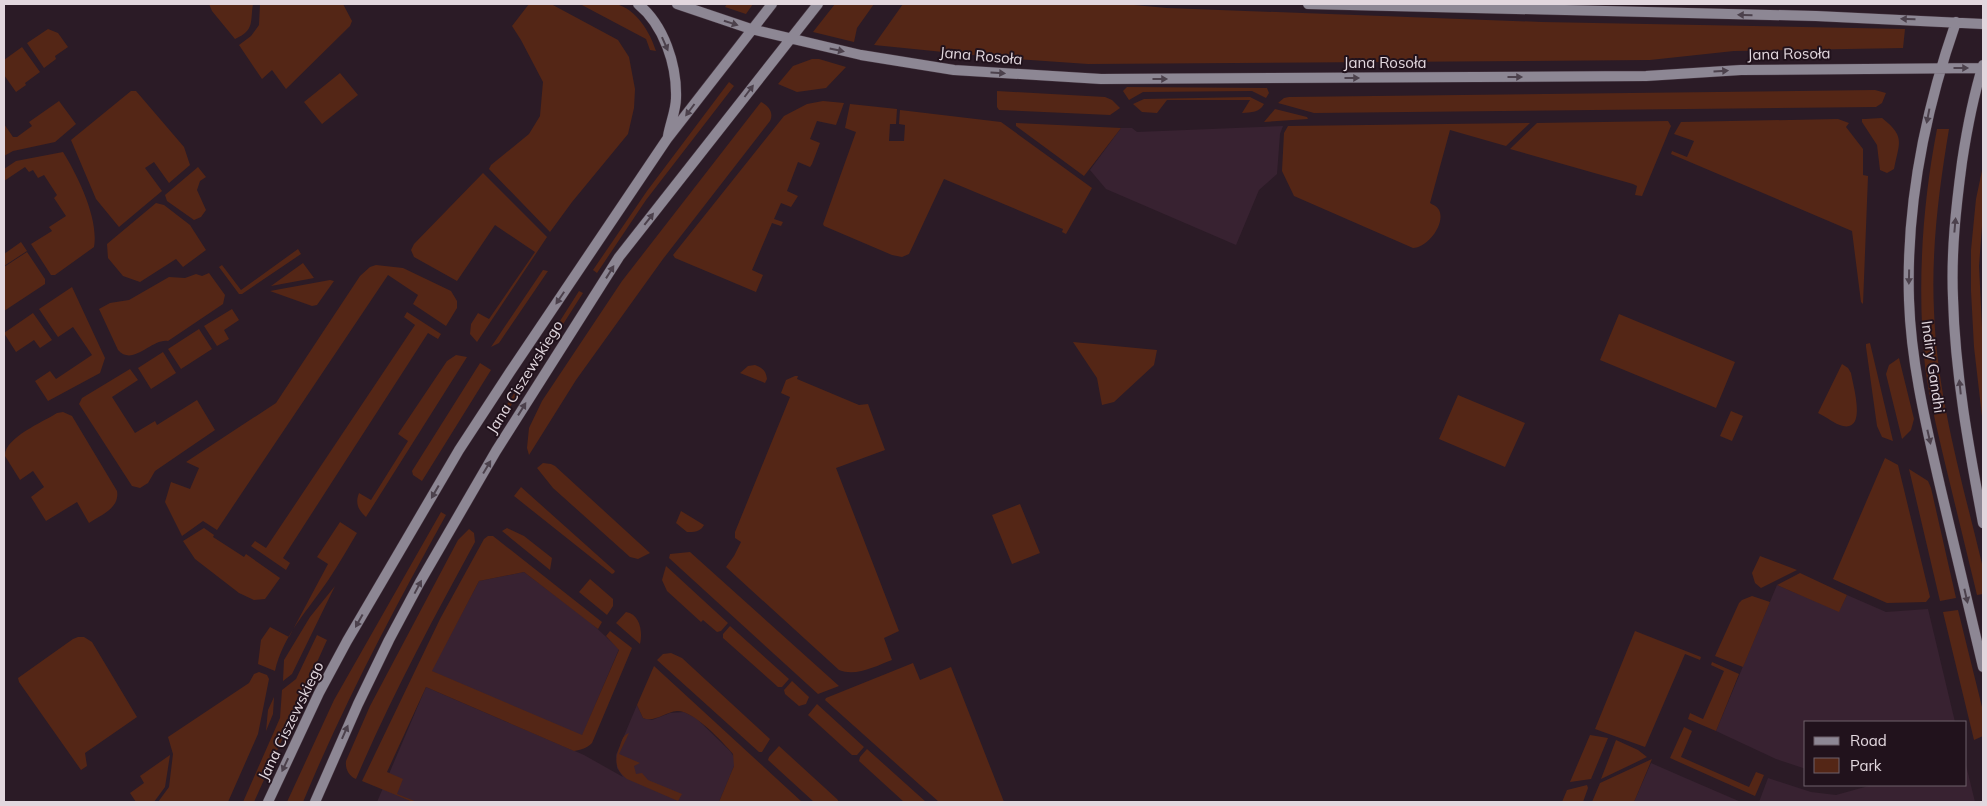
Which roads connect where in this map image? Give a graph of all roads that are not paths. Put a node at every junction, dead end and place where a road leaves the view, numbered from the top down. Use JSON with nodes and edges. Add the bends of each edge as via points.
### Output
{"nodes":[{"id":1,"x":638,"y":4,"type":"edge"},
{"id":2,"x":677,"y":4,"type":"edge"},
{"id":3,"x":772,"y":4,"type":"edge"},
{"id":4,"x":818,"y":4,"type":"edge"},
{"id":5,"x":1308,"y":4,"type":"edge"},
{"id":6,"x":1956,"y":22,"type":"junction"},
{"id":7,"x":1983,"y":24,"type":"edge"},
{"id":8,"x":752,"y":30,"type":"junction"},
{"id":9,"x":789,"y":39,"type":"junction"},
{"id":10,"x":1983,"y":67,"type":"edge"},
{"id":11,"x":1940,"y":68,"type":"junction"},
{"id":12,"x":667,"y":139,"type":"junction"},
{"id":13,"x":1983,"y":523,"type":"edge"},
{"id":14,"x":1983,"y":667,"type":"edge"},
{"id":15,"x":268,"y":802,"type":"edge"},
{"id":16,"x":315,"y":802,"type":"edge"}],
"edges":[{"from":1,"to":12,"type":"street","one_way":true,"via":[[652,17],[673,63],[676,99]]},
{"from":2,"to":8,"type":"street","name":"Jana Rosoła","one_way":true},
{"from":3,"to":8,"type":"street","name":"Jana Ciszewskiego"},
{"from":4,"to":9,"type":"street","name":"Jana Ciszewskiego"},
{"from":6,"to":5,"type":"street","one_way":true},
{"from":6,"to":7,"type":"street"},
{"from":6,"to":11,"type":"street","name":"Indiry Gandhi"},
{"from":8,"to":9,"type":"street","name":"Jana Rosoła"},
{"from":8,"to":12,"type":"street","name":"Jana Ciszewskiego","one_way":true},
{"from":9,"to":11,"type":"street","name":"Jana Rosoła","one_way":true,"via":[[954,70],[1101,79],[1646,76],[1741,70]]},
{"from":16,"to":9,"type":"street","name":"Jana Ciszewskiego","one_way":true,"via":[[389,640],[496,451],[619,257]]},
{"from":11,"to":10,"type":"street","name":"Jana Rosoła","one_way":true},
{"from":13,"to":10,"type":"street","name":"Indiry Gandhi","one_way":true,"via":[[1962,402],[1952,297],[1958,190],[1970,112]]},
{"from":11,"to":14,"type":"street","name":"Indiry Gandhi","one_way":true,"via":[[1917,173],[1909,301],[1922,409]]},
{"from":12,"to":15,"type":"street","name":"Jana Ciszewskiego","one_way":true,"via":[[459,450],[347,641]]}]}
